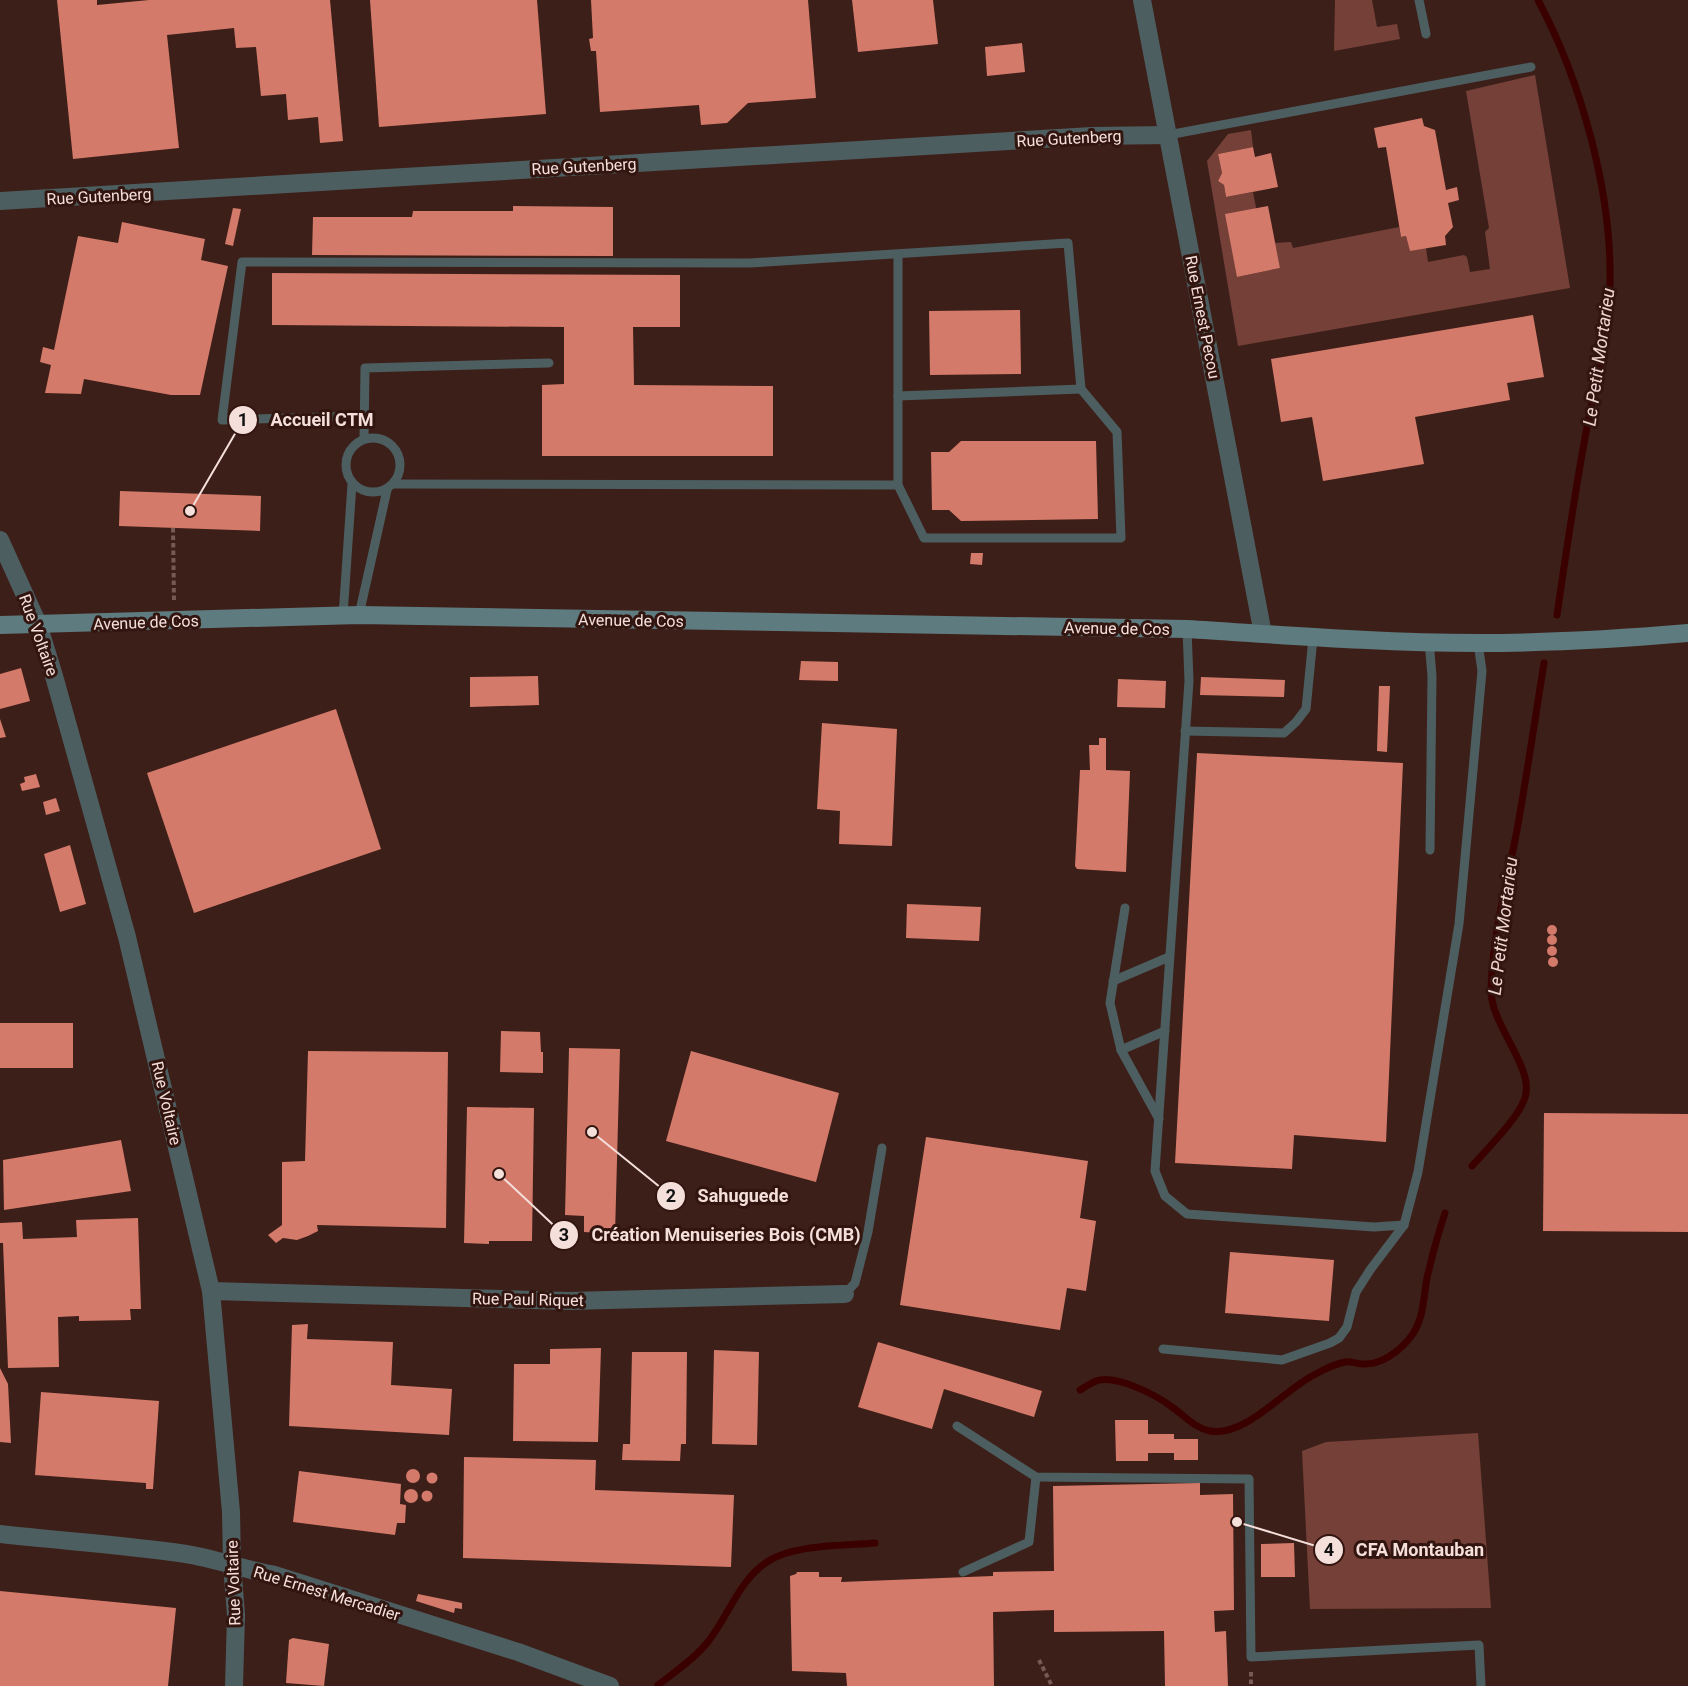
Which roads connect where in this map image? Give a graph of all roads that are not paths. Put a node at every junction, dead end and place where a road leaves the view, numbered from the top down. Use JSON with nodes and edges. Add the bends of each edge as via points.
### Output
{"nodes":[{"id":1,"x":1142,"y":0,"type":"edge"},
{"id":2,"x":1419,"y":0,"type":"edge"},
{"id":3,"x":1426,"y":34,"type":"dead end"},
{"id":4,"x":1531,"y":67,"type":"dead end"},
{"id":5,"x":1168,"y":135,"type":"junction"},
{"id":6,"x":0,"y":201,"type":"edge"},
{"id":7,"x":898,"y":254,"type":"junction"},
{"id":8,"x":549,"y":363,"type":"dead end"},
{"id":9,"x":1081,"y":389,"type":"junction"},
{"id":10,"x":898,"y":396,"type":"junction"},
{"id":11,"x":364,"y":416,"type":"junction"},
{"id":12,"x":364,"y":439,"type":"junction"},
{"id":13,"x":352,"y":484,"type":"junction"},
{"id":14,"x":898,"y":485,"type":"junction"},
{"id":15,"x":390,"y":487,"type":"junction"},
{"id":16,"x":0,"y":540,"type":"edge"},
{"id":17,"x":351,"y":615,"type":"junction"},
{"id":18,"x":38,"y":624,"type":"junction"},
{"id":19,"x":0,"y":625,"type":"edge"},
{"id":20,"x":1187,"y":629,"type":"junction"},
{"id":21,"x":1688,"y":633,"type":"edge"},
{"id":22,"x":1263,"y":634,"type":"junction"},
{"id":23,"x":1313,"y":638,"type":"junction"},
{"id":24,"x":1429,"y":641,"type":"junction"},
{"id":25,"x":1478,"y":643,"type":"junction"},
{"id":26,"x":1185,"y":731,"type":"junction"},
{"id":27,"x":1430,"y":850,"type":"dead end"},
{"id":28,"x":1125,"y":908,"type":"dead end"},
{"id":29,"x":1169,"y":957,"type":"junction"},
{"id":30,"x":1113,"y":981,"type":"junction"},
{"id":31,"x":1164,"y":1031,"type":"junction"},
{"id":32,"x":1121,"y":1050,"type":"junction"},
{"id":33,"x":1159,"y":1119,"type":"junction"},
{"id":34,"x":882,"y":1148,"type":"dead end"},
{"id":35,"x":1404,"y":1225,"type":"junction"},
{"id":36,"x":210,"y":1291,"type":"junction"},
{"id":37,"x":845,"y":1294,"type":"joint"},
{"id":38,"x":1163,"y":1349,"type":"dead end"},
{"id":39,"x":957,"y":1426,"type":"dead end"},
{"id":40,"x":1036,"y":1477,"type":"junction"},
{"id":41,"x":0,"y":1534,"type":"edge"},
{"id":42,"x":232,"y":1564,"type":"junction"},
{"id":43,"x":963,"y":1572,"type":"dead end"},
{"id":44,"x":234,"y":1686,"type":"edge"},
{"id":45,"x":610,"y":1686,"type":"edge"},
{"id":46,"x":1481,"y":1686,"type":"edge"}],
"edges":[{"from":1,"to":5,"type":"street","name":"Rue Ernest Pecou"},
{"from":2,"to":3,"type":"lane"},
{"from":4,"to":5,"type":"lane"},
{"from":5,"to":6,"type":"street","name":"Rue Gutenberg","via":[[1092,135]]},
{"from":5,"to":22,"type":"street","name":"Rue Ernest Pecou"},
{"from":7,"to":9,"type":"lane","via":[[1068,243]]},
{"from":7,"to":10,"type":"lane"},
{"from":7,"to":11,"type":"lane","via":[[750,263],[242,262],[222,420]]},
{"from":8,"to":11,"type":"lane","via":[[365,368]]},
{"from":9,"to":10,"type":"lane"},
{"from":9,"to":14,"type":"lane","via":[[1117,432],[1120,538],[924,538]]},
{"from":10,"to":14,"type":"lane"},
{"from":11,"to":12,"type":"lane"},
{"from":12,"to":13,"type":"lane","via":[[346,458],[347,476]]},
{"from":12,"to":15,"type":"lane","via":[[382,439],[396,450],[400,467]]},
{"from":13,"to":15,"type":"lane","via":[[368,493]]},
{"from":13,"to":17,"type":"lane"},
{"from":14,"to":15,"type":"lane"},
{"from":15,"to":17,"type":"lane"},
{"from":16,"to":18,"type":"street","name":"Rue Voltaire"},
{"from":17,"to":18,"type":"street","name":"Avenue de Cos"},
{"from":17,"to":20,"type":"street","name":"Avenue de Cos"},
{"from":18,"to":19,"type":"street","name":"Avenue de Cos"},
{"from":18,"to":36,"type":"street","name":"Rue Voltaire","via":[[127,937]]},
{"from":20,"to":22,"type":"street","name":"Avenue de Cos"},
{"from":20,"to":26,"type":"lane","via":[[1189,681]]},
{"from":21,"to":25,"type":"street","name":"Avenue de Cos"},
{"from":22,"to":23,"type":"street","name":"Avenue de Cos"},
{"from":23,"to":24,"type":"street","name":"Avenue de Cos"},
{"from":23,"to":26,"type":"lane","via":[[1306,709],[1284,733]]},
{"from":24,"to":25,"type":"street","name":"Avenue de Cos"},
{"from":24,"to":27,"type":"lane"},
{"from":25,"to":35,"type":"lane","via":[[1482,671],[1460,924],[1418,1172]]},
{"from":26,"to":29,"type":"lane"},
{"from":28,"to":30,"type":"lane"},
{"from":29,"to":30,"type":"lane"},
{"from":29,"to":31,"type":"lane"},
{"from":30,"to":32,"type":"lane","via":[[1110,1003]]},
{"from":31,"to":32,"type":"lane"},
{"from":31,"to":33,"type":"lane"},
{"from":32,"to":33,"type":"lane"},
{"from":33,"to":35,"type":"lane","via":[[1155,1171],[1165,1196],[1187,1214],[1374,1227]]},
{"from":34,"to":37,"type":"lane","via":[[868,1232],[855,1283]]},
{"from":35,"to":38,"type":"lane","via":[[1356,1292],[1347,1327],[1330,1343],[1282,1360]]},
{"from":36,"to":37,"type":"street","name":"Rue Paul Riquet","via":[[569,1301]]},
{"from":36,"to":42,"type":"street","name":"Rue Voltaire","via":[[231,1512]]},
{"from":39,"to":40,"type":"lane"},
{"from":40,"to":43,"type":"lane","via":[[1029,1542]]},
{"from":40,"to":46,"type":"lane","via":[[1249,1479],[1251,1657],[1479,1645]]},
{"from":41,"to":42,"type":"street","name":"Rue Ernest Mercadier","via":[[188,1554]]},
{"from":42,"to":44,"type":"street","name":"Rue Voltaire","via":[[236,1615]]},
{"from":42,"to":45,"type":"street","name":"Rue Ernest Mercadier","via":[[518,1652]]}]}
